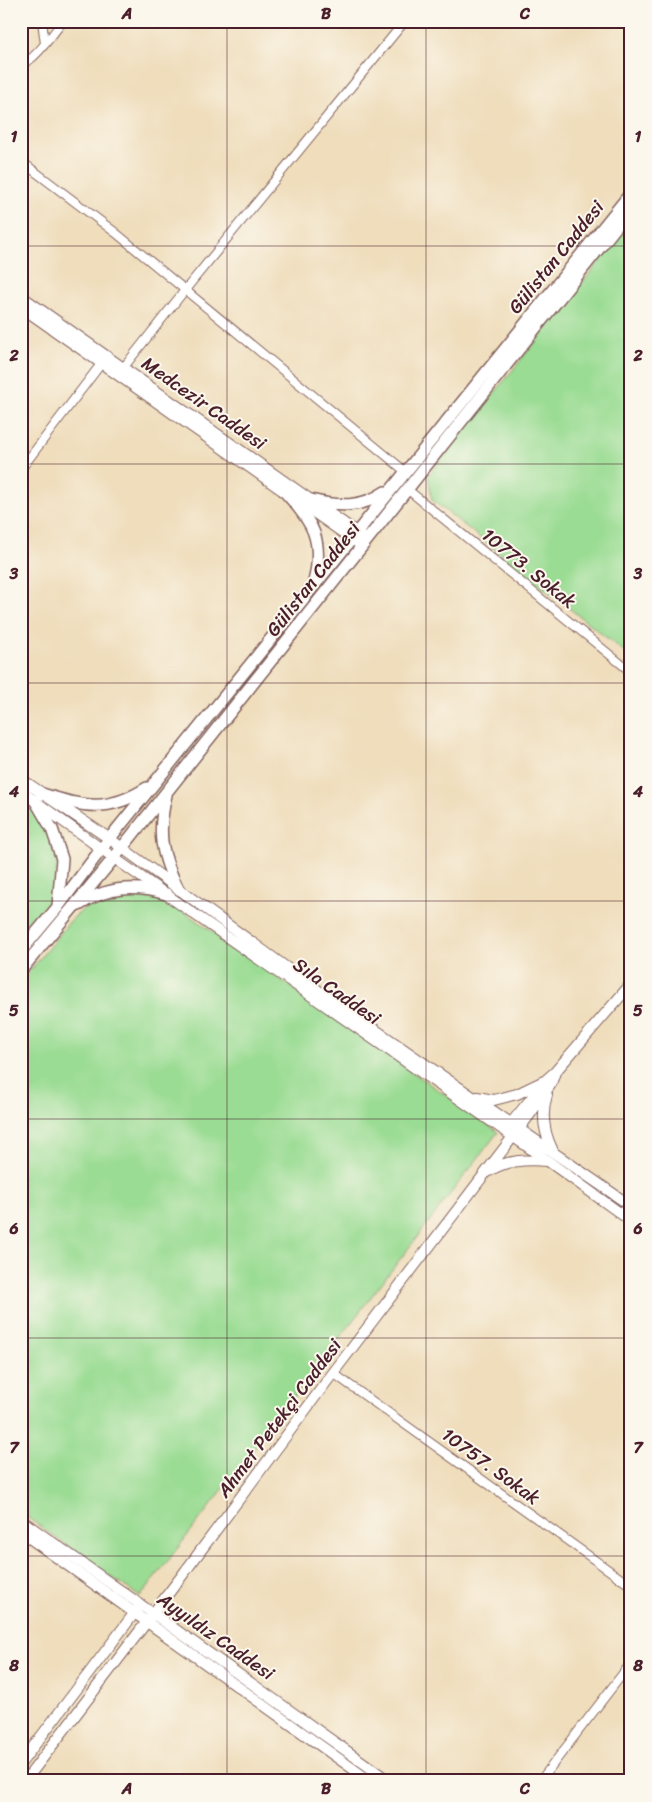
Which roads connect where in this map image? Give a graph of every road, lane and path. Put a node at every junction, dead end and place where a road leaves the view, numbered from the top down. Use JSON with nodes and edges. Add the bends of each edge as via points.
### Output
{"nodes":[{"id":1,"x":42,"y":21,"type":"edge"},
{"id":2,"x":63,"y":21,"type":"edge"},
{"id":3,"x":405,"y":21,"type":"edge"},
{"id":4,"x":45,"y":44,"type":"junction"},
{"id":5,"x":21,"y":64,"type":"edge"},
{"id":6,"x":21,"y":161,"type":"edge"},
{"id":7,"x":631,"y":193,"type":"edge"},
{"id":8,"x":631,"y":208,"type":"edge"},
{"id":9,"x":185,"y":290,"type":"junction"},
{"id":10,"x":21,"y":296,"type":"edge"},
{"id":11,"x":21,"y":308,"type":"edge"},
{"id":12,"x":104,"y":360,"type":"junction"},
{"id":13,"x":120,"y":371,"type":"junction"},
{"id":14,"x":21,"y":469,"type":"edge"},
{"id":15,"x":406,"y":472,"type":"junction"},
{"id":16,"x":395,"y":486,"type":"junction"},
{"id":17,"x":407,"y":489,"type":"junction"},
{"id":18,"x":285,"y":492,"type":"junction"},
{"id":19,"x":311,"y":500,"type":"junction"},
{"id":20,"x":354,"y":534,"type":"junction"},
{"id":21,"x":364,"y":543,"type":"junction"},
{"id":22,"x":313,"y":585,"type":"junction"},
{"id":23,"x":631,"y":672,"type":"edge"},
{"id":24,"x":21,"y":779,"type":"edge"},
{"id":25,"x":155,"y":783,"type":"junction"},
{"id":26,"x":21,"y":791,"type":"edge"},
{"id":27,"x":167,"y":792,"type":"junction"},
{"id":28,"x":38,"y":797,"type":"junction"},
{"id":29,"x":110,"y":839,"type":"junction"},
{"id":30,"x":102,"y":848,"type":"junction"},
{"id":31,"x":118,"y":853,"type":"junction"},
{"id":32,"x":173,"y":892,"type":"junction"},
{"id":33,"x":57,"y":908,"type":"junction"},
{"id":34,"x":70,"y":912,"type":"junction"},
{"id":35,"x":21,"y":951,"type":"edge"},
{"id":36,"x":21,"y":970,"type":"edge"},
{"id":37,"x":631,"y":984,"type":"edge"},
{"id":38,"x":549,"y":1082,"type":"junction"},
{"id":39,"x":472,"y":1095,"type":"junction"},
{"id":40,"x":512,"y":1129,"type":"junction"},
{"id":41,"x":551,"y":1156,"type":"junction"},
{"id":42,"x":486,"y":1172,"type":"junction"},
{"id":43,"x":631,"y":1206,"type":"edge"},
{"id":44,"x":631,"y":1221,"type":"edge"},
{"id":45,"x":333,"y":1373,"type":"junction"},
{"id":46,"x":21,"y":1520,"type":"edge"},
{"id":47,"x":21,"y":1532,"type":"edge"},
{"id":48,"x":631,"y":1586,"type":"edge"},
{"id":49,"x":138,"y":1609,"type":"junction"},
{"id":50,"x":149,"y":1617,"type":"junction"},
{"id":51,"x":631,"y":1663,"type":"edge"},
{"id":52,"x":21,"y":1763,"type":"edge"},
{"id":53,"x":25,"y":1781,"type":"edge"},
{"id":54,"x":370,"y":1781,"type":"edge"},
{"id":55,"x":390,"y":1781,"type":"edge"},
{"id":56,"x":540,"y":1781,"type":"edge"}],
"edges":[{"from":1,"to":4,"type":"street"},
{"from":2,"to":4,"type":"street"},
{"from":3,"to":9,"type":"street"},
{"from":4,"to":5,"type":"street"},
{"from":6,"to":9,"type":"street"},
{"from":7,"to":15,"type":"main road","name":"Gülistan Caddesi"},
{"from":8,"to":17,"type":"main road","name":"Gülistan Caddesi"},
{"from":9,"to":13,"type":"street"},
{"from":9,"to":15,"type":"street"},
{"from":10,"to":12,"type":"street","name":"Medcezir Caddesi"},
{"from":11,"to":12,"type":"street","name":"Medcezir Caddesi"},
{"from":12,"to":13,"type":"street","name":"Medcezir Caddesi"},
{"from":12,"to":14,"type":"street"},
{"from":13,"to":18,"type":"street","name":"Medcezir Caddesi"},
{"from":13,"to":19,"type":"street","name":"Medcezir Caddesi"},
{"from":15,"to":16,"type":"main road","name":"Gülistan Caddesi"},
{"from":16,"to":19,"type":"main road","via":[[357,505],[330,505]]},
{"from":16,"to":20,"type":"main road","name":"Gülistan Caddesi"},
{"from":17,"to":21,"type":"main road","name":"Gülistan Caddesi"},
{"from":17,"to":23,"type":"street","name":"10773. Sokak"},
{"from":18,"to":20,"type":"street","name":"Medcezir Caddesi"},
{"from":18,"to":22,"type":"main road","via":[[302,510],[318,541],[319,560]]},
{"from":19,"to":20,"type":"street","name":"Medcezir Caddesi"},
{"from":20,"to":21,"type":"street","name":"Medcezir Caddesi"},
{"from":20,"to":22,"type":"main road","name":"Gülistan Caddesi"},
{"from":21,"to":27,"type":"main road","name":"Gülistan Caddesi"},
{"from":22,"to":25,"type":"main road","name":"Gülistan Caddesi"},
{"from":24,"to":28,"type":"street"},
{"from":25,"to":28,"type":"main road","via":[[134,796],[95,807]]},
{"from":25,"to":29,"type":"main road","name":"Gülistan Caddesi"},
{"from":26,"to":28,"type":"street","name":"Sıla Caddesi"},
{"from":27,"to":31,"type":"main road","name":"Gülistan Caddesi"},
{"from":27,"to":32,"type":"main road","via":[[161,832]]},
{"from":28,"to":29,"type":"street"},
{"from":28,"to":30,"type":"street","name":"Sıla Caddesi"},
{"from":28,"to":33,"type":"main road","via":[[57,838],[62,858]]},
{"from":29,"to":30,"type":"main road","name":"Gülistan Caddesi"},
{"from":29,"to":31,"type":"street"},
{"from":30,"to":31,"type":"street","name":"Sıla Caddesi"},
{"from":30,"to":33,"type":"main road","name":"Gülistan Caddesi"},
{"from":31,"to":32,"type":"street","name":"Sıla Caddesi"},
{"from":31,"to":34,"type":"main road","name":"Gülistan Caddesi"},
{"from":32,"to":34,"type":"main road","via":[[145,888],[113,889],[95,895]]},
{"from":32,"to":39,"type":"street","name":"Sıla Caddesi"},
{"from":32,"to":40,"type":"street","name":"Sıla Caddesi"},
{"from":33,"to":35,"type":"main road","name":"Gülistan Caddesi"},
{"from":34,"to":36,"type":"main road","name":"Gülistan Caddesi"},
{"from":37,"to":38,"type":"street","name":"Ahmet Petekçi Caddesi"},
{"from":38,"to":39,"type":"street","via":[[494,1100]]},
{"from":38,"to":40,"type":"street","name":"Ahmet Petekçi Caddesi"},
{"from":38,"to":41,"type":"street","via":[[543,1114]]},
{"from":39,"to":40,"type":"street","name":"Sıla Caddesi"},
{"from":40,"to":41,"type":"street","name":"Sıla Caddesi"},
{"from":40,"to":42,"type":"street","name":"Ahmet Petekçi Caddesi"},
{"from":41,"to":42,"type":"street","via":[[515,1161]]},
{"from":41,"to":43,"type":"street","name":"Sıla Caddesi"},
{"from":41,"to":44,"type":"street","name":"Sıla Caddesi"},
{"from":42,"to":45,"type":"street","name":"Ahmet Petekçi Caddesi"},
{"from":45,"to":48,"type":"street","name":"10757. Sokak"},
{"from":45,"to":50,"type":"street","name":"Ahmet Petekçi Caddesi"},
{"from":46,"to":49,"type":"street","name":"Ayyıldız Caddesi"},
{"from":47,"to":49,"type":"street","name":"Ayyıldız Caddesi"},
{"from":49,"to":50,"type":"street","name":"Ayyıldız Caddesi"},
{"from":49,"to":52,"type":"street"},
{"from":50,"to":53,"type":"street","name":"Ahmet Petekçi Caddesi"},
{"from":50,"to":54,"type":"street","name":"Ayyıldız Caddesi"},
{"from":50,"to":55,"type":"street","name":"Ayyıldız Caddesi"},
{"from":51,"to":56,"type":"street"}]}
